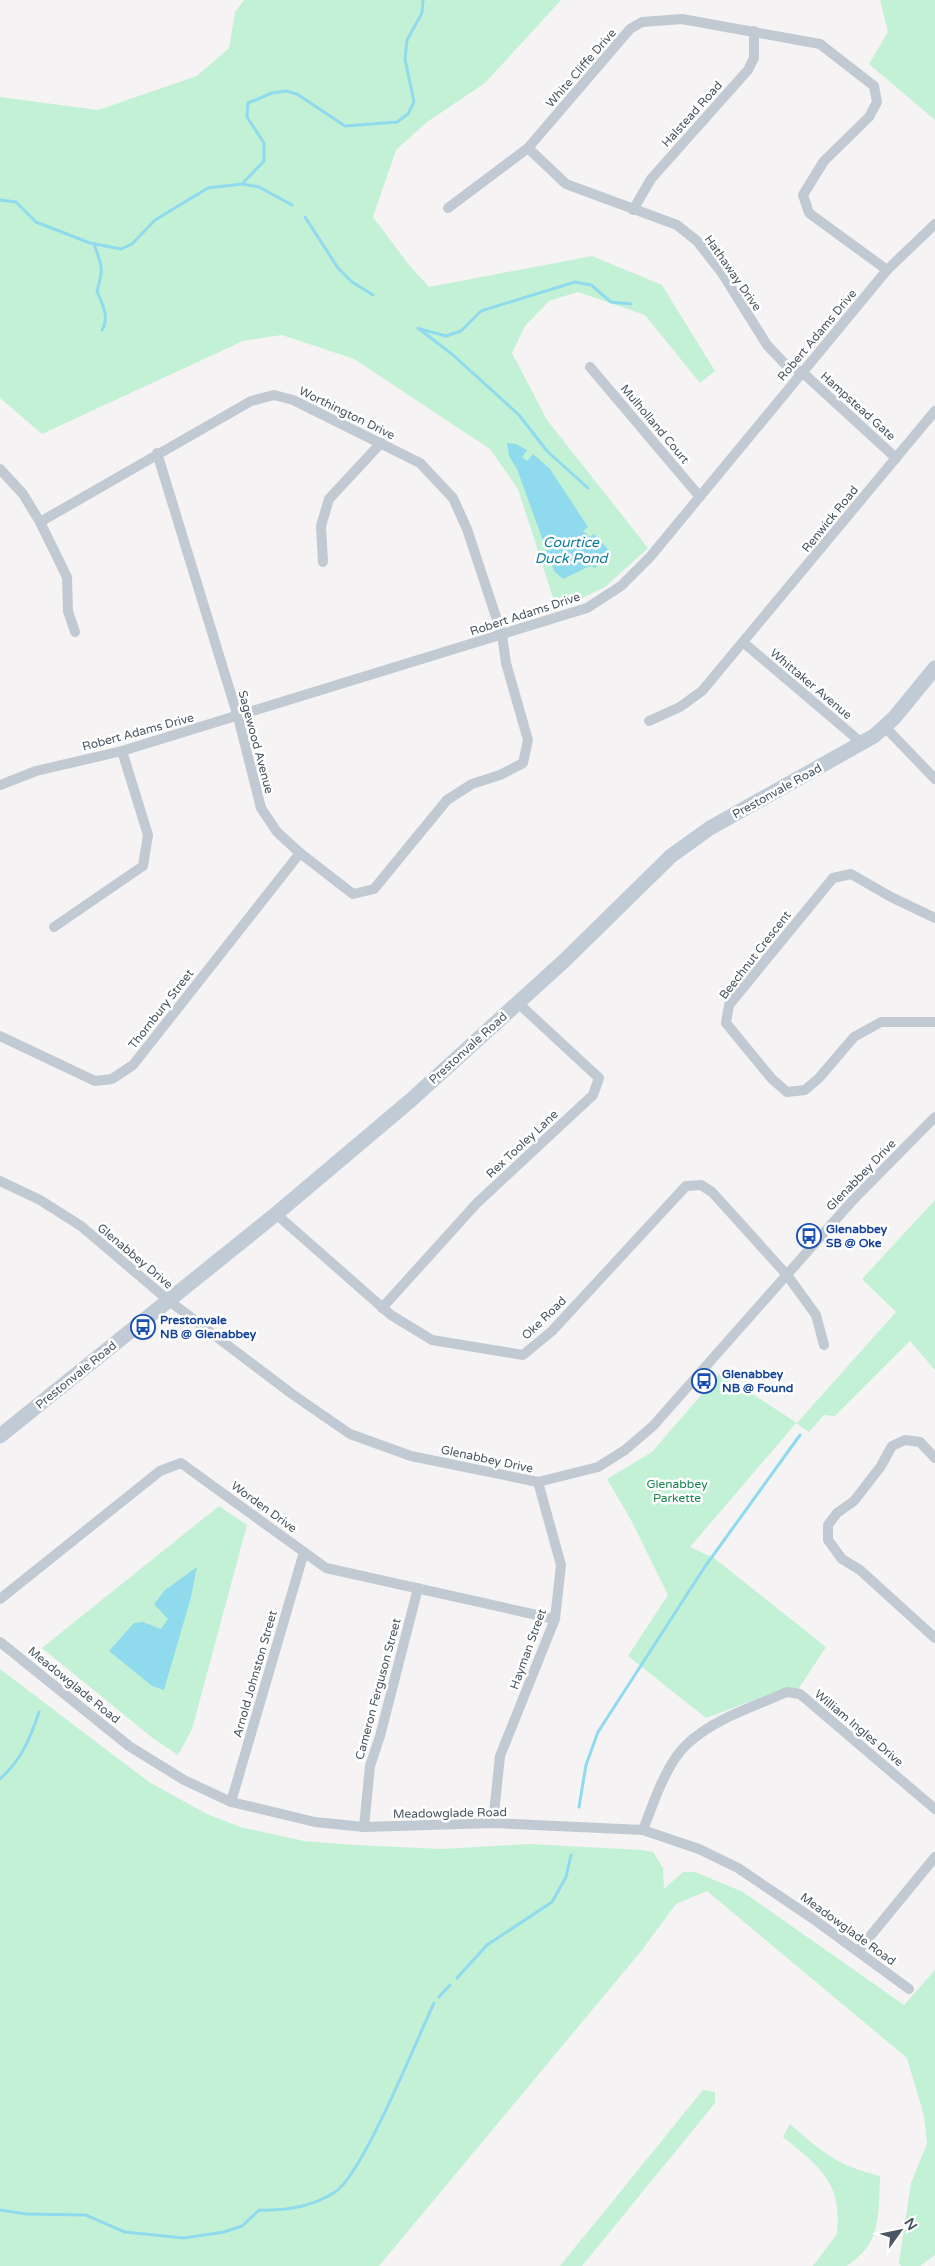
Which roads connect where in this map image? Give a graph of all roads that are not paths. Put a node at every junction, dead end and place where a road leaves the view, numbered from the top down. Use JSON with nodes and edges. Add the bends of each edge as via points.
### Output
{"nodes":[{"id":1,"x":754,"y":31,"type":"junction"},
{"id":2,"x":528,"y":148,"type":"junction"},
{"id":3,"x":448,"y":208,"type":"dead end"},
{"id":4,"x":633,"y":210,"type":"junction"},
{"id":5,"x":935,"y":224,"type":"edge"},
{"id":6,"x":887,"y":270,"type":"junction"},
{"id":7,"x":590,"y":367,"type":"dead end"},
{"id":8,"x":802,"y":372,"type":"junction"},
{"id":9,"x":935,"y":411,"type":"edge"},
{"id":10,"x":382,"y":443,"type":"junction"},
{"id":11,"x":157,"y":453,"type":"junction"},
{"id":12,"x":896,"y":458,"type":"junction"},
{"id":13,"x":0,"y":469,"type":"edge"},
{"id":14,"x":700,"y":497,"type":"junction"},
{"id":15,"x":40,"y":522,"type":"junction"},
{"id":16,"x":323,"y":562,"type":"dead end"},
{"id":17,"x":74,"y":632,"type":"dead end"},
{"id":18,"x":502,"y":635,"type":"junction"},
{"id":19,"x":744,"y":643,"type":"junction"},
{"id":20,"x":935,"y":668,"type":"edge"},
{"id":21,"x":238,"y":717,"type":"junction"},
{"id":22,"x":649,"y":721,"type":"dead end"},
{"id":23,"x":886,"y":727,"type":"junction"},
{"id":24,"x":863,"y":744,"type":"junction"},
{"id":25,"x":122,"y":751,"type":"junction"},
{"id":26,"x":935,"y":779,"type":"edge"},
{"id":27,"x":0,"y":784,"type":"edge"},
{"id":28,"x":300,"y":853,"type":"junction"},
{"id":29,"x":935,"y":918,"type":"edge"},
{"id":30,"x":54,"y":927,"type":"dead end"},
{"id":31,"x":518,"y":1003,"type":"junction"},
{"id":32,"x":935,"y":1022,"type":"edge"},
{"id":33,"x":0,"y":1036,"type":"edge"},
{"id":34,"x":935,"y":1117,"type":"edge"},
{"id":35,"x":0,"y":1181,"type":"edge"},
{"id":36,"x":276,"y":1214,"type":"junction"},
{"id":37,"x":787,"y":1275,"type":"junction"},
{"id":38,"x":168,"y":1300,"type":"junction"},
{"id":39,"x":382,"y":1308,"type":"junction"},
{"id":40,"x":824,"y":1345,"type":"dead end"},
{"id":41,"x":0,"y":1436,"type":"edge"},
{"id":42,"x":935,"y":1458,"type":"edge"},
{"id":43,"x":538,"y":1482,"type":"junction"},
{"id":44,"x":304,"y":1552,"type":"junction"},
{"id":45,"x":418,"y":1588,"type":"junction"},
{"id":46,"x":0,"y":1599,"type":"edge"},
{"id":47,"x":555,"y":1619,"type":"junction"},
{"id":48,"x":935,"y":1638,"type":"edge"},
{"id":49,"x":0,"y":1642,"type":"edge"},
{"id":50,"x":230,"y":1802,"type":"junction"},
{"id":51,"x":935,"y":1809,"type":"edge"},
{"id":52,"x":493,"y":1823,"type":"junction"},
{"id":53,"x":364,"y":1827,"type":"junction"},
{"id":54,"x":643,"y":1830,"type":"junction"},
{"id":55,"x":935,"y":1857,"type":"edge"},
{"id":56,"x":858,"y":1951,"type":"junction"},
{"id":57,"x":909,"y":1988,"type":"dead end"}],
"edges":[{"from":1,"to":2,"type":"street","name":"White Cliffe Drive","via":[[682,19],[642,22],[630,29]]},
{"from":1,"to":4,"type":"street","name":"Halstead Road","via":[[754,58],[748,70],[651,179]]},
{"from":1,"to":6,"type":"street","name":"White Cliffe Drive","via":[[820,44],[874,86],[877,102],[870,116],[824,161],[803,195],[809,213]]},
{"from":2,"to":3,"type":"street","name":"White Cliffe Drive"},
{"from":2,"to":4,"type":"street","name":"Hathaway Drive","via":[[566,184]]},
{"from":4,"to":8,"type":"street","name":"Hathaway Drive","via":[[677,224],[697,240],[767,345],[785,364]]},
{"from":5,"to":6,"type":"street","name":"Robert Adams Drive"},
{"from":6,"to":8,"type":"street","name":"Robert Adams Drive"},
{"from":7,"to":14,"type":"street","name":"Mulholland Court"},
{"from":8,"to":12,"type":"street","name":"Hampstead Gate"},
{"from":8,"to":14,"type":"street","name":"Robert Adams Drive"},
{"from":9,"to":12,"type":"street","name":"Renwick Road"},
{"from":10,"to":11,"type":"street","name":"Worthington Drive","via":[[293,400],[274,395],[251,401]]},
{"from":10,"to":16,"type":"street","via":[[329,499],[320,526]]},
{"from":10,"to":18,"type":"street","name":"Worthington Drive","via":[[420,463],[453,498],[467,529]]},
{"from":11,"to":15,"type":"street","name":"Worthington Drive"},
{"from":11,"to":21,"type":"street","name":"Sagewood Avenue"},
{"from":12,"to":19,"type":"street","name":"Renwick Road"},
{"from":13,"to":15,"type":"street","via":[[23,494]]},
{"from":14,"to":18,"type":"street","name":"Robert Adams Drive","via":[[650,558],[621,586],[587,608]]},
{"from":15,"to":17,"type":"street","via":[[66,576],[68,611]]},
{"from":18,"to":21,"type":"street","name":"Robert Adams Drive"},
{"from":18,"to":28,"type":"street","name":"Sagewood Avenue","via":[[506,663],[528,740],[523,763],[500,776],[472,784],[447,800],[374,889],[353,894]]},
{"from":19,"to":22,"type":"street","name":"Renwick Road","via":[[702,691]]},
{"from":19,"to":24,"type":"street","name":"Whittaker Avenue"},
{"from":20,"to":23,"type":"street","name":"Prestonvale Road"},
{"from":21,"to":25,"type":"street","name":"Robert Adams Drive"},
{"from":21,"to":28,"type":"street","name":"Sagewood Avenue","via":[[261,808],[277,832]]},
{"from":23,"to":24,"type":"street","name":"Prestonvale Road"},
{"from":23,"to":26,"type":"street"},
{"from":24,"to":31,"type":"street","name":"Prestonvale Road","via":[[692,840],[653,873]]},
{"from":25,"to":27,"type":"street","name":"Robert Adams Drive","via":[[36,771]]},
{"from":25,"to":30,"type":"street","via":[[148,835],[143,866]]},
{"from":28,"to":33,"type":"street","name":"Thornbury Street","via":[[133,1065],[112,1079],[95,1081]]},
{"from":29,"to":32,"type":"street","name":"Beechnut Crescent","via":[[851,874],[833,878],[729,1005],[726,1023],[787,1092],[805,1090],[854,1036],[881,1022]]},
{"from":31,"to":36,"type":"street","name":"Prestonvale Road","via":[[411,1100]]},
{"from":31,"to":39,"type":"street","name":"Rex Tooley Lane","via":[[599,1078],[593,1096],[477,1203]]},
{"from":34,"to":37,"type":"street","name":"Glenabbey Drive","via":[[853,1200]]},
{"from":35,"to":38,"type":"street","name":"Glenabbey Drive","via":[[40,1200],[81,1226]]},
{"from":36,"to":38,"type":"street","name":"Prestonvale Road"},
{"from":36,"to":39,"type":"street","name":"Oke Road"},
{"from":37,"to":39,"type":"street","name":"Oke Road","via":[[712,1192],[701,1185],[686,1186],[552,1331],[523,1355],[432,1340]]},
{"from":37,"to":40,"type":"street","name":"Oke Road","via":[[816,1315]]},
{"from":37,"to":43,"type":"street","name":"Glenabbey Drive","via":[[653,1426],[625,1450],[598,1467]]},
{"from":38,"to":41,"type":"street","name":"Prestonvale Road"},
{"from":38,"to":43,"type":"street","name":"Glenabbey Drive","via":[[350,1434],[411,1456]]},
{"from":42,"to":48,"type":"street","via":[[920,1442],[905,1440],[892,1446],[854,1501],[837,1513],[828,1525],[828,1540],[842,1560],[860,1570]]},
{"from":43,"to":47,"type":"street","name":"Hayman Street","via":[[561,1565]]},
{"from":44,"to":45,"type":"street","name":"Worden Drive","via":[[326,1568]]},
{"from":44,"to":46,"type":"street","name":"Worden Drive","via":[[181,1463],[160,1470]]},
{"from":44,"to":50,"type":"street","name":"Arnold Johnston Street"},
{"from":45,"to":47,"type":"street","name":"Worden Drive"},
{"from":45,"to":53,"type":"street","name":"Cameron Ferguson Street","via":[[370,1766]]},
{"from":47,"to":52,"type":"street","name":"Hayman Street","via":[[500,1756]]},
{"from":49,"to":50,"type":"street","name":"Meadowglade Road","via":[[129,1746],[184,1780]]},
{"from":50,"to":53,"type":"street","name":"Meadowglade Road","via":[[315,1822]]},
{"from":51,"to":54,"type":"street","name":"William Ingles Drive","via":[[800,1694],[787,1692],[715,1723],[685,1746],[660,1784]]},
{"from":52,"to":53,"type":"street","name":"Meadowglade Road"},
{"from":52,"to":54,"type":"street","name":"Meadowglade Road"},
{"from":54,"to":56,"type":"street","name":"Meadowglade Road","via":[[699,1849],[738,1868]]},
{"from":55,"to":56,"type":"street"},
{"from":56,"to":57,"type":"street","name":"Meadowglade Road"}]}
